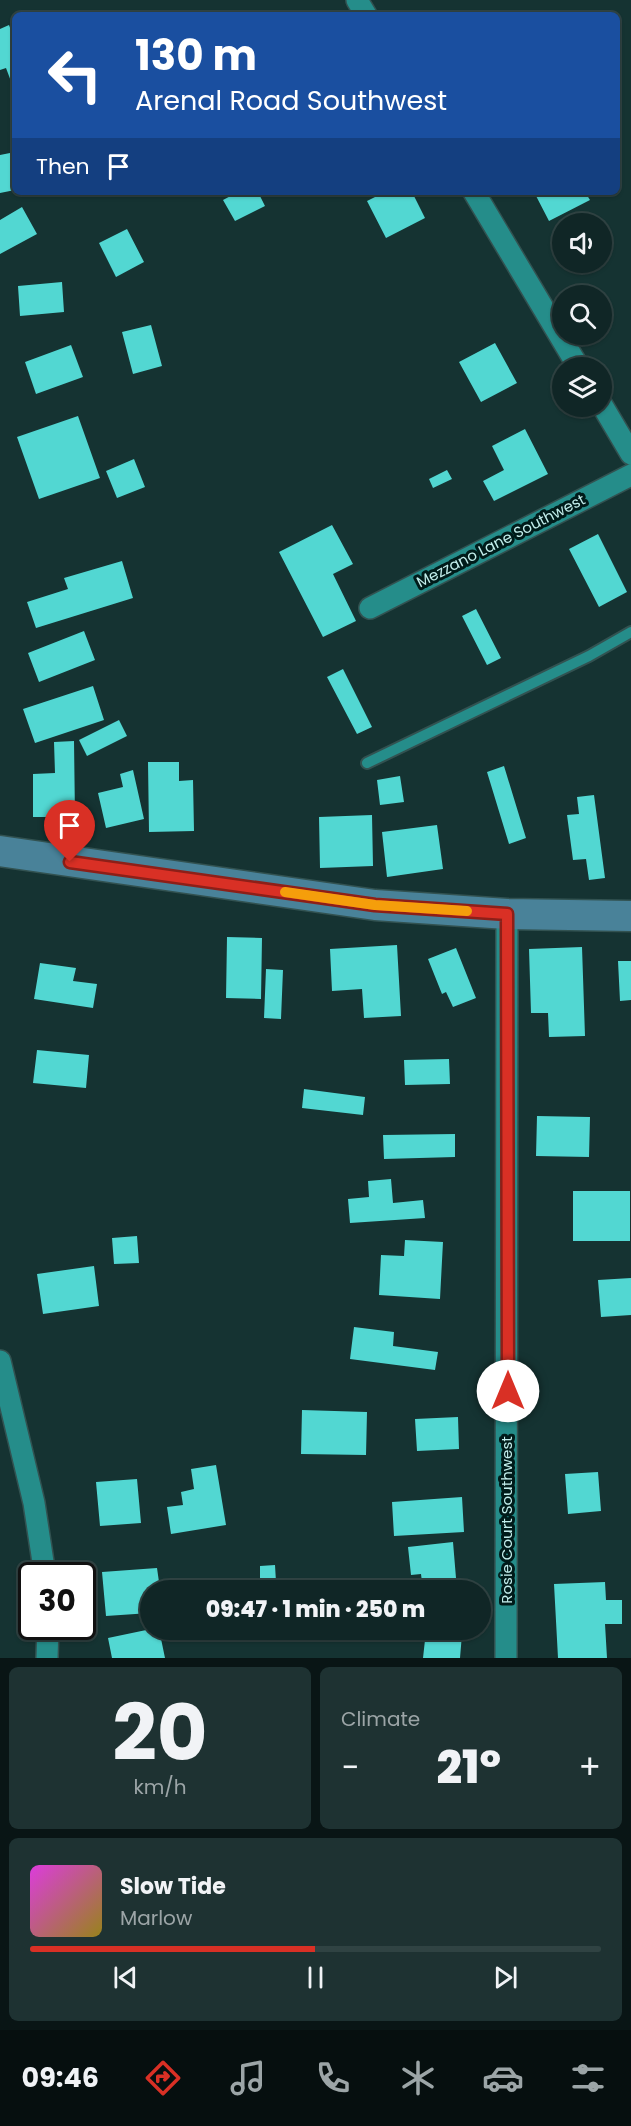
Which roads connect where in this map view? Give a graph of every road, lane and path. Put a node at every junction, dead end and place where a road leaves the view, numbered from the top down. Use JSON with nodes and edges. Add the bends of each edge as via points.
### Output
{"nodes":[{"id":1,"x":476,"y":195,"type":"edge"},
{"id":2,"x":572,"y":357,"type":"edge"},
{"id":3,"x":609,"y":417,"type":"edge"},
{"id":4,"x":631,"y":454,"type":"edge"},
{"id":5,"x":631,"y":476,"type":"edge"},
{"id":6,"x":370,"y":608,"type":"dead end"},
{"id":7,"x":631,"y":632,"type":"edge"},
{"id":8,"x":367,"y":763,"type":"dead end"},
{"id":9,"x":0,"y":851,"type":"edge"},
{"id":10,"x":507,"y":914,"type":"junction"},
{"id":11,"x":631,"y":916,"type":"edge"},
{"id":12,"x":0,"y":1361,"type":"edge"},
{"id":13,"x":43,"y":1562,"type":"edge"},
{"id":14,"x":48,"y":1640,"type":"edge"},
{"id":15,"x":47,"y":1658,"type":"edge"},
{"id":16,"x":506,"y":1658,"type":"edge"}],
"edges":[{"from":1,"to":2,"type":"street"},
{"from":3,"to":4,"type":"street"},
{"from":5,"to":6,"type":"street","name":"Mezzano Lane Southwest"},
{"from":7,"to":8,"type":"lane"},
{"from":9,"to":10,"type":"street","via":[[375,905]]},
{"from":10,"to":11,"type":"street"},
{"from":10,"to":16,"type":"street","name":"Rosie Court Southwest"},
{"from":12,"to":13,"type":"street","via":[[34,1503]]},
{"from":14,"to":15,"type":"street"}]}
